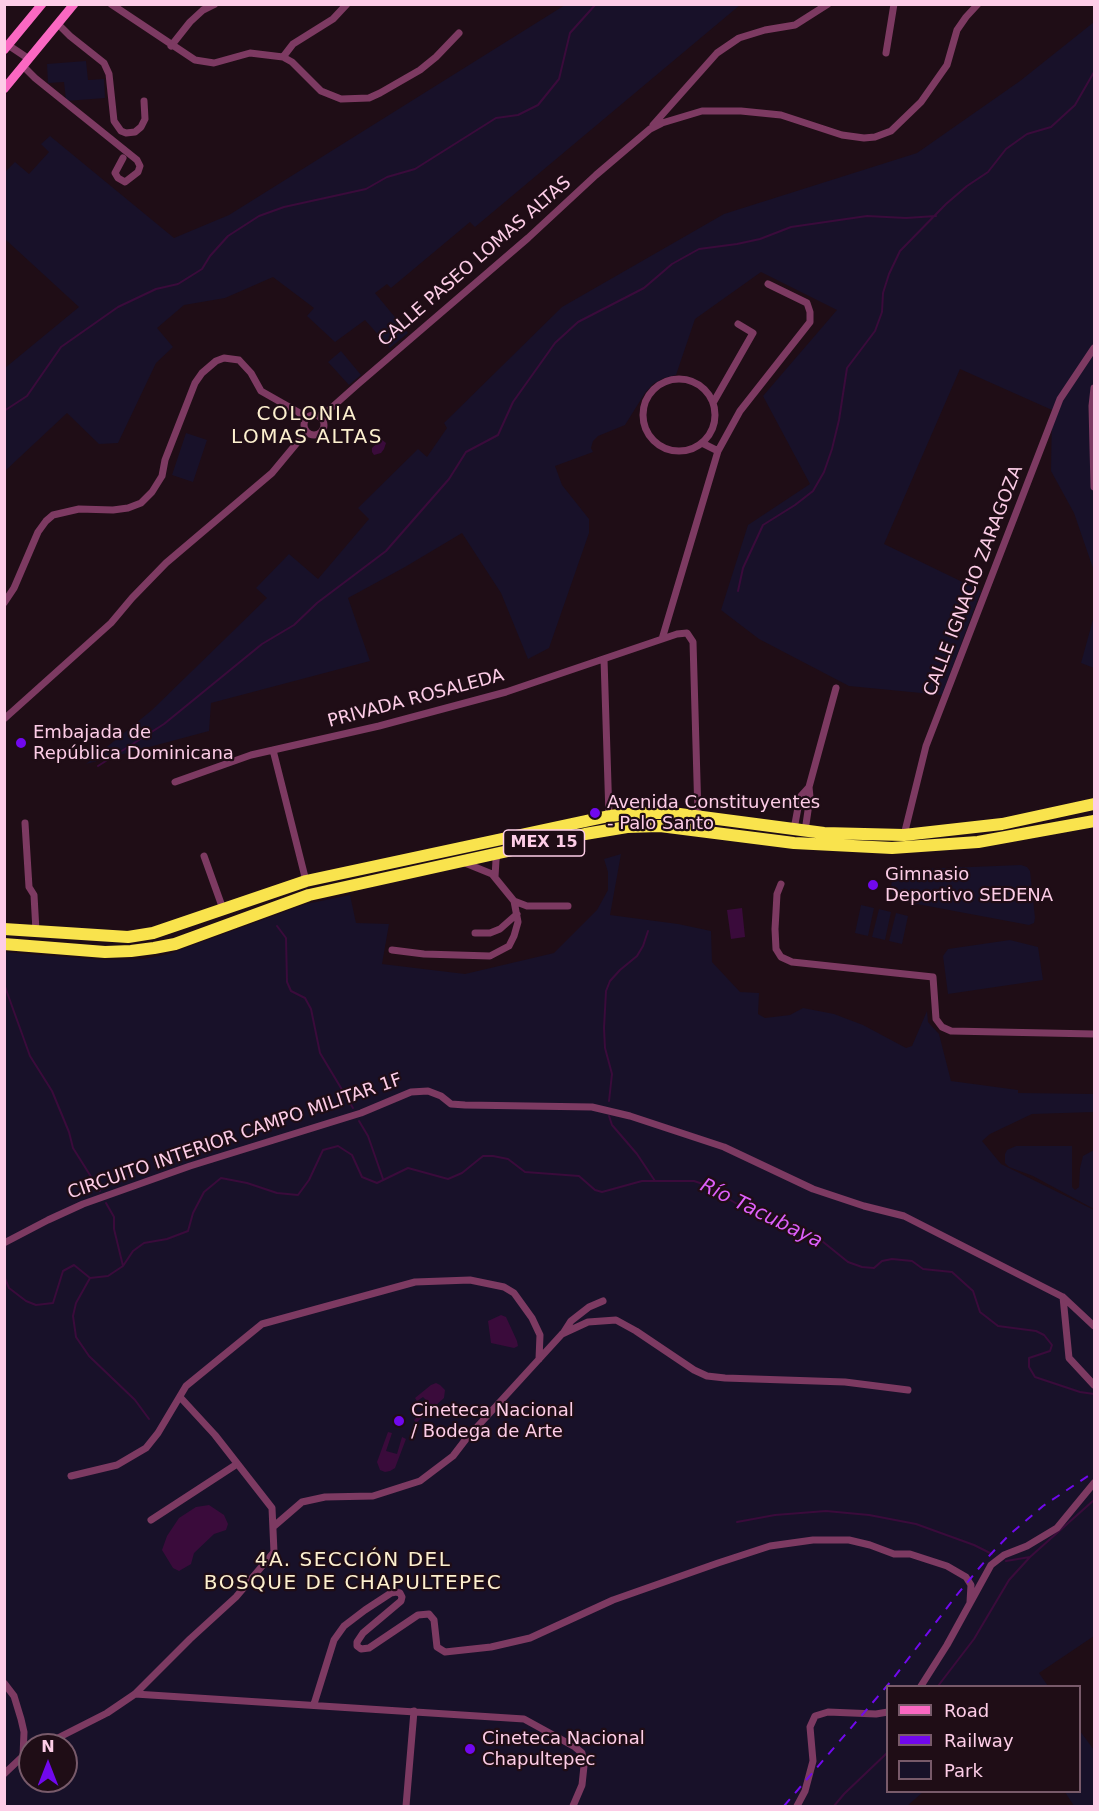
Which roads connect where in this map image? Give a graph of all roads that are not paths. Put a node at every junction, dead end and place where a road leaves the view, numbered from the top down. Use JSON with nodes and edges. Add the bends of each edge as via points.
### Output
{"nodes":[{"id":1,"x":42,"y":4,"type":"edge"},
{"id":2,"x":74,"y":4,"type":"edge"},
{"id":3,"x":111,"y":4,"type":"edge"},
{"id":4,"x":215,"y":4,"type":"edge"},
{"id":5,"x":347,"y":4,"type":"edge"},
{"id":6,"x":828,"y":4,"type":"edge"},
{"id":7,"x":894,"y":4,"type":"edge"},
{"id":8,"x":978,"y":4,"type":"edge"},
{"id":9,"x":58,"y":24,"type":"junction"},
{"id":10,"x":459,"y":33,"type":"dead end"},
{"id":11,"x":171,"y":46,"type":"junction"},
{"id":12,"x":7,"y":48,"type":"edge"},
{"id":13,"x":886,"y":53,"type":"dead end"},
{"id":14,"x":283,"y":57,"type":"junction"},
{"id":15,"x":26,"y":62,"type":"junction"},
{"id":16,"x":4,"y":89,"type":"edge"},
{"id":17,"x":144,"y":101,"type":"dead end"},
{"id":18,"x":650,"y":129,"type":"junction"},
{"id":19,"x":123,"y":158,"type":"dead end"},
{"id":20,"x":768,"y":284,"type":"dead end"},
{"id":21,"x":738,"y":324,"type":"dead end"},
{"id":22,"x":1095,"y":348,"type":"edge"},
{"id":23,"x":1095,"y":388,"type":"edge"},
{"id":24,"x":713,"y":403,"type":"junction"},
{"id":25,"x":321,"y":417,"type":"junction"},
{"id":26,"x":305,"y":418,"type":"junction"},
{"id":27,"x":306,"y":432,"type":"junction"},
{"id":28,"x":702,"y":443,"type":"junction"},
{"id":29,"x":718,"y":452,"type":"junction"},
{"id":30,"x":1095,"y":487,"type":"edge"},
{"id":31,"x":4,"y":603,"type":"edge"},
{"id":32,"x":662,"y":639,"type":"junction"},
{"id":33,"x":604,"y":659,"type":"junction"},
{"id":34,"x":836,"y":688,"type":"dead end"},
{"id":35,"x":4,"y":719,"type":"edge"},
{"id":36,"x":273,"y":750,"type":"junction"},
{"id":37,"x":175,"y":782,"type":"dead end"},
{"id":38,"x":1095,"y":804,"type":"edge"},
{"id":39,"x":698,"y":815,"type":"junction"},
{"id":40,"x":609,"y":816,"type":"junction"},
{"id":41,"x":1095,"y":821,"type":"edge"},
{"id":42,"x":25,"y":823,"type":"dead end"},
{"id":43,"x":800,"y":830,"type":"junction"},
{"id":44,"x":904,"y":835,"type":"junction"},
{"id":45,"x":498,"y":853,"type":"junction"},
{"id":46,"x":204,"y":856,"type":"dead end"},
{"id":47,"x":460,"y":862,"type":"junction"},
{"id":48,"x":495,"y":878,"type":"junction"},
{"id":49,"x":306,"y":880,"type":"junction"},
{"id":50,"x":781,"y":884,"type":"dead end"},
{"id":51,"x":513,"y":901,"type":"junction"},
{"id":52,"x":568,"y":906,"type":"dead end"},
{"id":53,"x":222,"y":909,"type":"junction"},
{"id":54,"x":517,"y":914,"type":"junction"},
{"id":55,"x":4,"y":929,"type":"edge"},
{"id":56,"x":36,"y":930,"type":"junction"},
{"id":57,"x":475,"y":933,"type":"dead end"},
{"id":58,"x":4,"y":944,"type":"edge"},
{"id":59,"x":392,"y":950,"type":"dead end"},
{"id":60,"x":1095,"y":1034,"type":"edge"},
{"id":61,"x":4,"y":1243,"type":"edge"},
{"id":62,"x":1063,"y":1297,"type":"junction"},
{"id":63,"x":603,"y":1301,"type":"dead end"},
{"id":64,"x":1095,"y":1326,"type":"edge"},
{"id":65,"x":562,"y":1334,"type":"junction"},
{"id":66,"x":539,"y":1359,"type":"junction"},
{"id":67,"x":1095,"y":1385,"type":"edge"},
{"id":68,"x":908,"y":1390,"type":"dead end"},
{"id":69,"x":180,"y":1397,"type":"junction"},
{"id":70,"x":237,"y":1464,"type":"junction"},
{"id":71,"x":71,"y":1476,"type":"dead end"},
{"id":72,"x":1095,"y":1483,"type":"edge"},
{"id":73,"x":151,"y":1520,"type":"dead end"},
{"id":74,"x":273,"y":1527,"type":"junction"},
{"id":75,"x":970,"y":1602,"type":"junction"},
{"id":76,"x":4,"y":1683,"type":"edge"},
{"id":77,"x":922,"y":1685,"type":"edge"},
{"id":78,"x":135,"y":1694,"type":"junction"},
{"id":79,"x":314,"y":1704,"type":"junction"},
{"id":80,"x":414,"y":1711,"type":"junction"},
{"id":81,"x":886,"y":1712,"type":"edge"},
{"id":82,"x":24,"y":1733,"type":"edge"},
{"id":83,"x":68,"y":1733,"type":"edge"},
{"id":84,"x":18,"y":1762,"type":"edge"},
{"id":85,"x":4,"y":1774,"type":"edge"},
{"id":86,"x":406,"y":1806,"type":"edge"},
{"id":87,"x":573,"y":1806,"type":"edge"},
{"id":88,"x":797,"y":1806,"type":"edge"}],
"edges":[{"from":1,"to":12,"type":"main road"},
{"from":2,"to":9,"type":"main road"},
{"from":3,"to":11,"type":"street"},
{"from":4,"to":11,"type":"street","via":[[190,22]]},
{"from":5,"to":14,"type":"street"},
{"from":6,"to":18,"type":"street","via":[[795,25],[739,38],[717,53]]},
{"from":7,"to":13,"type":"street"},
{"from":8,"to":18,"type":"street","via":[[957,30],[947,65],[928,93],[891,131],[864,138],[781,116],[741,111],[702,111]]},
{"from":9,"to":15,"type":"main road"},
{"from":9,"to":17,"type":"street","via":[[104,63],[109,74],[114,121],[121,131],[135,132],[141,127],[145,119]]},
{"from":10,"to":14,"type":"street","via":[[420,70],[369,98],[333,97]]},
{"from":11,"to":14,"type":"street","via":[[203,62],[214,63],[250,53]]},
{"from":12,"to":15,"type":"street"},
{"from":15,"to":16,"type":"main road"},
{"from":15,"to":19,"type":"street","via":[[35,78],[137,160],[138,172],[125,182],[116,173]]},
{"from":18,"to":25,"type":"street","name":"CALLE PASEO LOMAS ALTAS"},
{"from":20,"to":29,"type":"street","via":[[807,303],[810,322],[740,411]]},
{"from":21,"to":24,"type":"street","via":[[753,333]]},
{"from":22,"to":44,"type":"street","name":"CALLE IGNACIO ZARAGOZA","via":[[1060,399],[926,746]]},
{"from":23,"to":30,"type":"street"},
{"from":24,"to":28,"type":"street","via":[[714,425]]},
{"from":24,"to":28,"type":"street","via":[[699,385],[677,379],[656,387],[644,406],[645,428],[659,446],[681,452]]},
{"from":25,"to":26,"type":"street"},
{"from":25,"to":27,"type":"street","via":[[321,432]]},
{"from":26,"to":27,"type":"street"},
{"from":26,"to":31,"type":"street","via":[[261,391],[239,360],[216,361],[195,383],[162,476],[152,492],[141,503],[128,508],[79,509],[53,515],[39,532]]},
{"from":27,"to":35,"type":"street","via":[[264,480],[166,563],[111,623]]},
{"from":28,"to":29,"type":"street"},
{"from":29,"to":32,"type":"street"},
{"from":32,"to":33,"type":"street","name":"PRIVADA ROSALEDA"},
{"from":32,"to":39,"type":"street","name":"PRIVADA ROSALEDA","via":[[687,633],[693,642]]},
{"from":33,"to":36,"type":"street","name":"PRIVADA ROSALEDA","via":[[497,694]]},
{"from":33,"to":40,"type":"street"},
{"from":34,"to":43,"type":"street"},
{"from":36,"to":37,"type":"street","name":"PRIVADA ROSALEDA"},
{"from":36,"to":49,"type":"street"},
{"from":38,"to":44,"type":"highway","number":"MEX 15","via":[[1002,824]]},
{"from":39,"to":40,"type":"highway","number":"MEX 15"},
{"from":39,"to":43,"type":"highway","number":"MEX 15"},
{"from":40,"to":49,"type":"highway","number":"MEX 15"},
{"from":41,"to":45,"type":"highway","number":"MEX 15","via":[[978,842],[892,848],[794,843],[642,825]]},
{"from":42,"to":56,"type":"street"},
{"from":43,"to":44,"type":"highway","number":"MEX 15"},
{"from":45,"to":47,"type":"highway","number":"MEX 15"},
{"from":45,"to":48,"type":"street"},
{"from":46,"to":53,"type":"street"},
{"from":47,"to":48,"type":"street","via":[[484,869]]},
{"from":47,"to":58,"type":"highway","number":"MEX 15","via":[[309,895],[154,948],[105,952]]},
{"from":48,"to":51,"type":"street"},
{"from":49,"to":53,"type":"highway","number":"MEX 15"},
{"from":50,"to":60,"type":"street","via":[[775,928],[776,949],[781,957],[792,962],[933,977],[936,1019],[951,1031]]},
{"from":51,"to":52,"type":"street","via":[[527,906]]},
{"from":51,"to":54,"type":"street"},
{"from":53,"to":56,"type":"highway","number":"MEX 15","via":[[176,926],[128,937]]},
{"from":54,"to":57,"type":"street","via":[[500,929]]},
{"from":54,"to":59,"type":"street","via":[[512,941],[490,956]]},
{"from":55,"to":56,"type":"highway","number":"MEX 15"},
{"from":61,"to":62,"type":"street","name":"CIRCUITO INTERIOR CAMPO MILITAR 1F","via":[[83,1204],[361,1113],[411,1092],[428,1091],[451,1104],[592,1107],[663,1127],[724,1148],[813,1189],[903,1216]]},
{"from":62,"to":64,"type":"street","name":"CIRCUITO INTERIOR CAMPO MILITAR 1F"},
{"from":62,"to":67,"type":"street","via":[[1070,1358]]},
{"from":63,"to":65,"type":"street","via":[[571,1321]]},
{"from":65,"to":66,"type":"street"},
{"from":65,"to":68,"type":"street","via":[[588,1322],[616,1320],[706,1376],[845,1382]]},
{"from":66,"to":69,"type":"street","via":[[540,1335],[514,1293],[504,1287],[470,1281],[415,1282],[262,1324],[186,1386]]},
{"from":66,"to":74,"type":"street","via":[[453,1456],[420,1481],[373,1496],[325,1497],[302,1502]]},
{"from":69,"to":70,"type":"street"},
{"from":69,"to":71,"type":"street","via":[[146,1448],[117,1465]]},
{"from":70,"to":73,"type":"street"},
{"from":70,"to":74,"type":"street","via":[[272,1508]]},
{"from":72,"to":75,"type":"street","via":[[1057,1528],[995,1561]]},
{"from":74,"to":78,"type":"street","via":[[274,1552],[244,1588]]},
{"from":75,"to":77,"type":"street"},
{"from":75,"to":79,"type":"street","via":[[971,1585],[966,1577],[929,1558],[894,1554],[849,1540],[813,1540],[770,1546],[718,1563],[613,1600],[530,1638],[445,1652],[437,1647],[434,1620],[429,1614],[418,1615],[369,1648],[361,1649],[357,1642],[363,1633],[401,1601],[400,1593],[396,1592],[344,1626],[334,1640]]},
{"from":76,"to":82,"type":"street","via":[[14,1696]]},
{"from":78,"to":79,"type":"street"},
{"from":78,"to":83,"type":"street"},
{"from":79,"to":80,"type":"street"},
{"from":80,"to":86,"type":"street"},
{"from":80,"to":87,"type":"street","via":[[524,1719],[575,1747],[582,1753],[584,1766],[582,1785]]},
{"from":81,"to":88,"type":"street","via":[[828,1712],[816,1716],[810,1727],[813,1761]]},
{"from":84,"to":85,"type":"street"}]}
